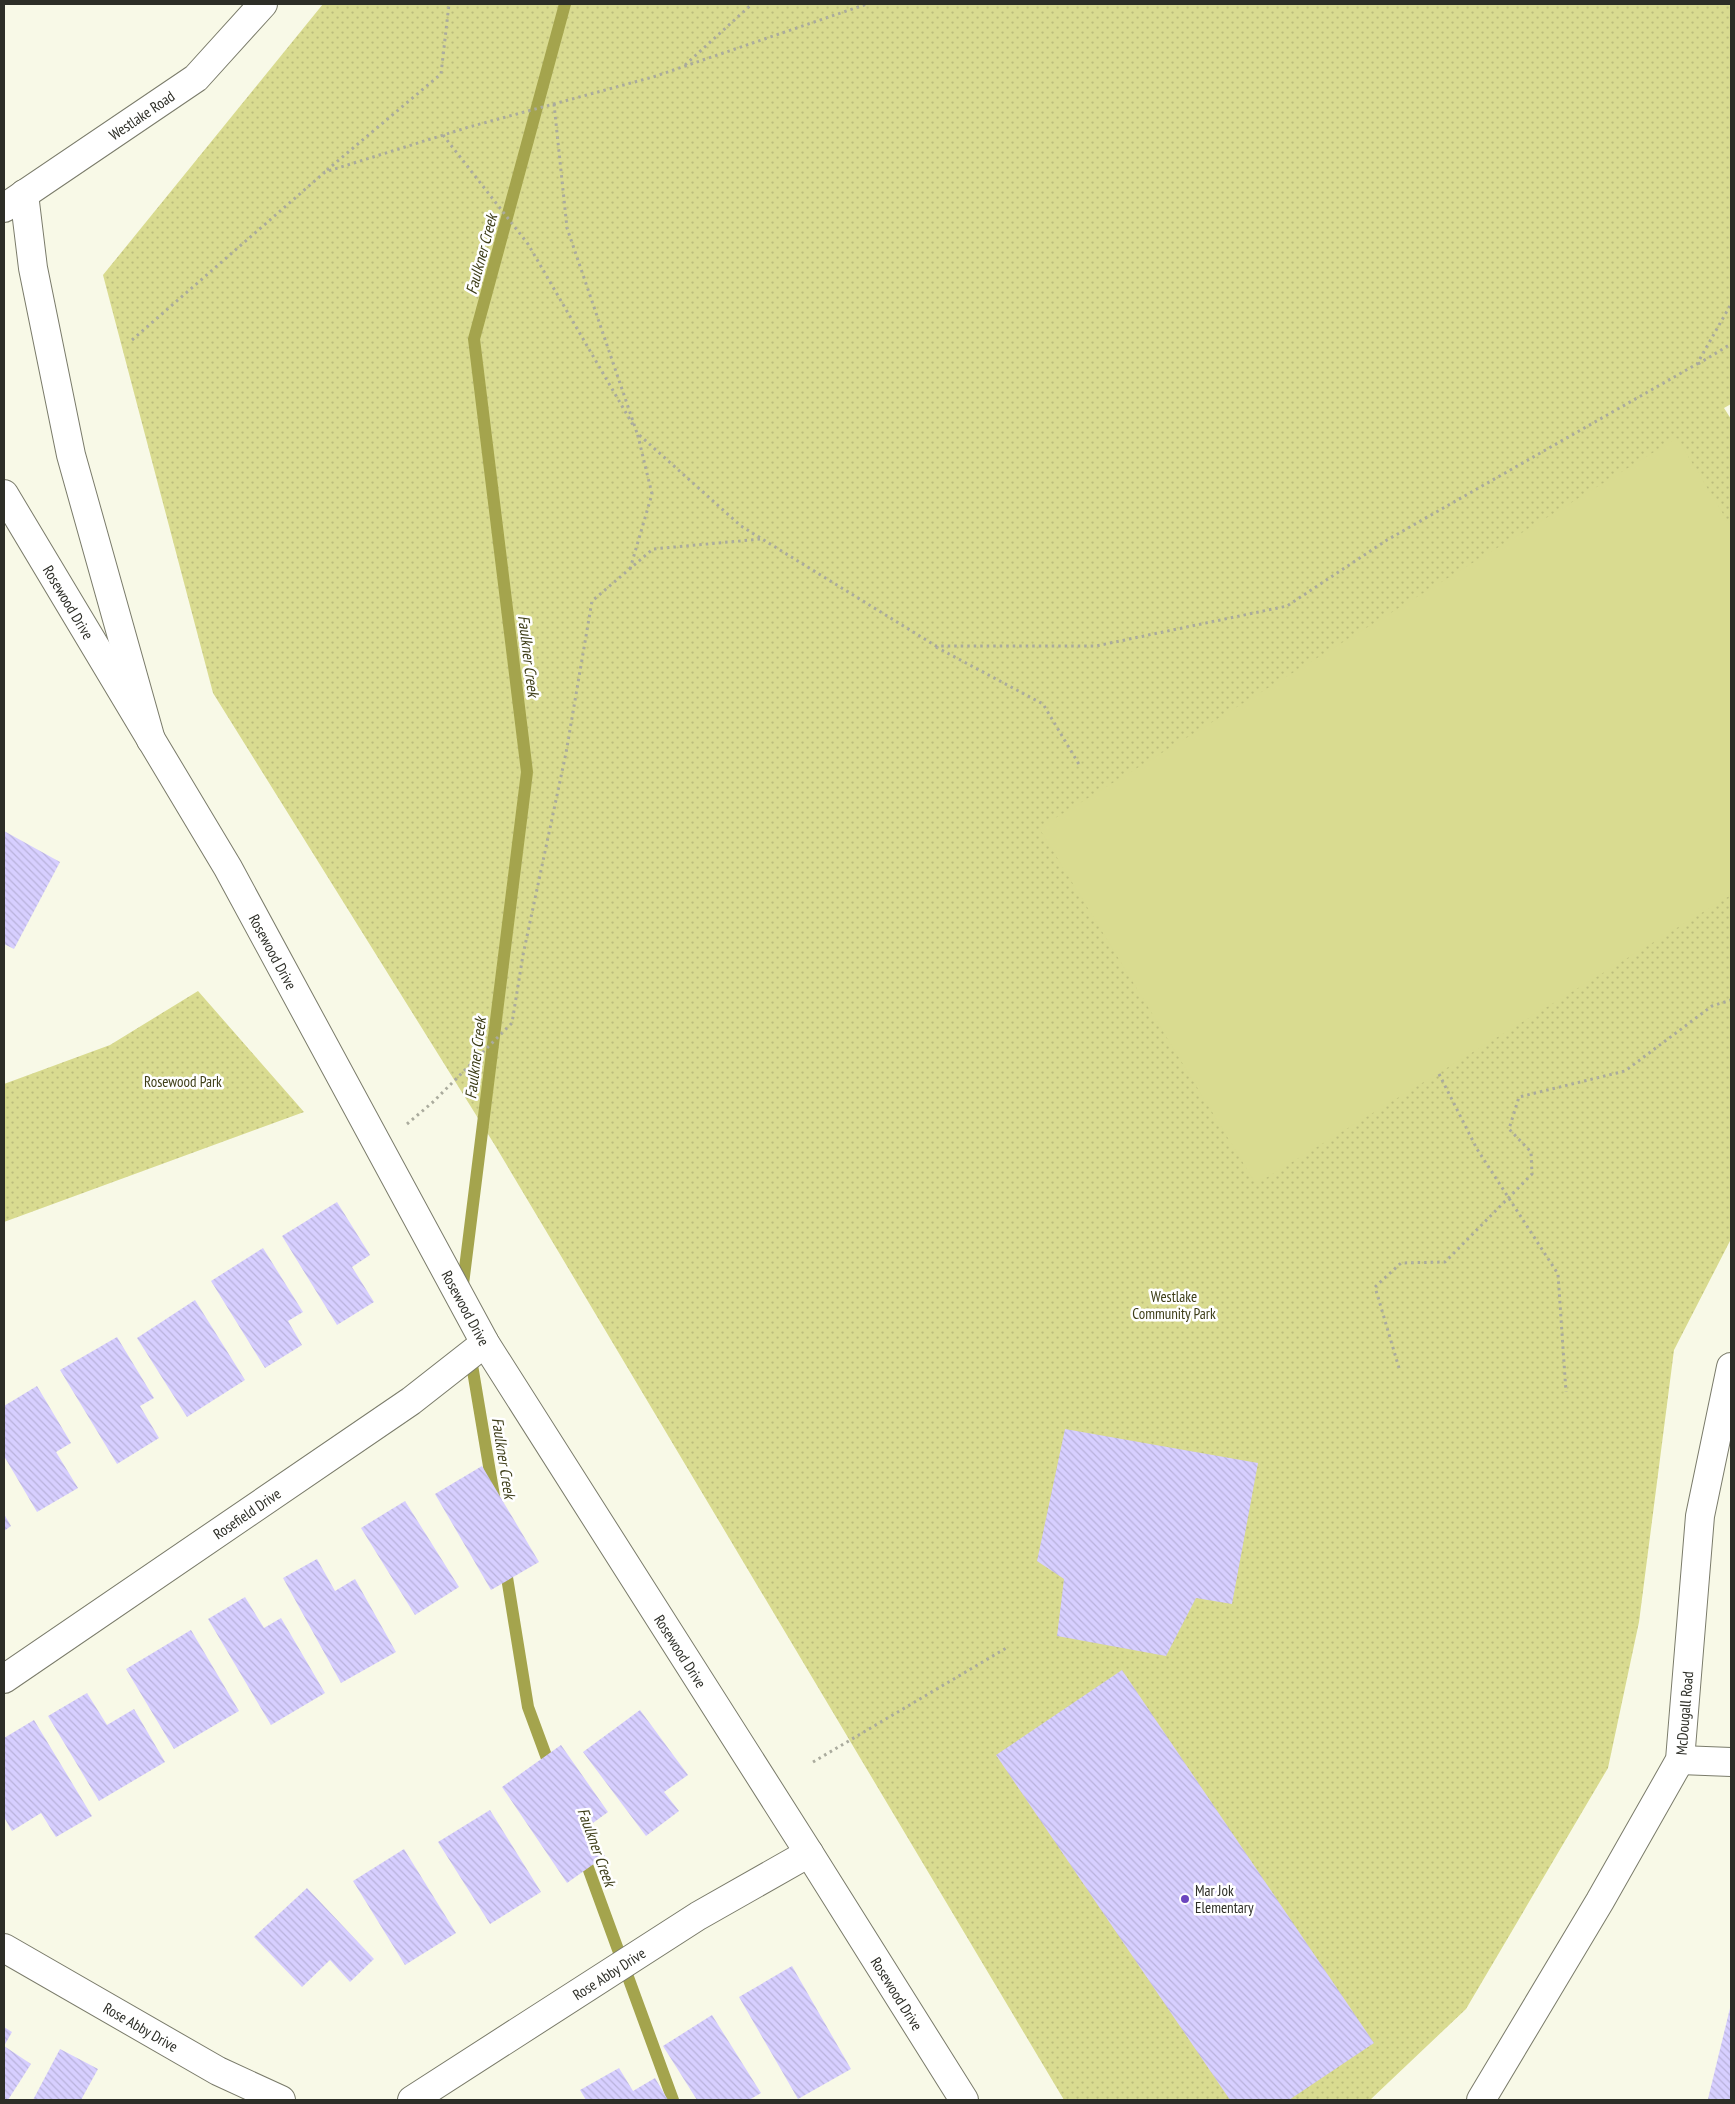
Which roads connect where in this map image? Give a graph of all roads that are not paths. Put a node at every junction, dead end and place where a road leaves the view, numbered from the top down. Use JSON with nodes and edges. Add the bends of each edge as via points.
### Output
{"nodes":[{"id":1,"x":263,"y":4,"type":"edge"},
{"id":2,"x":14,"y":201,"type":"edge"},
{"id":3,"x":4,"y":494,"type":"edge"},
{"id":4,"x":151,"y":740,"type":"junction"},
{"id":5,"x":485,"y":1343,"type":"junction"},
{"id":6,"x":1731,"y":1367,"type":"edge"},
{"id":7,"x":4,"y":1679,"type":"edge"},
{"id":8,"x":1680,"y":1760,"type":"junction"},
{"id":9,"x":1731,"y":1762,"type":"edge"},
{"id":10,"x":809,"y":1852,"type":"junction"},
{"id":11,"x":4,"y":1948,"type":"edge"},
{"id":12,"x":280,"y":2100,"type":"edge"},
{"id":13,"x":412,"y":2100,"type":"edge"},
{"id":14,"x":964,"y":2100,"type":"edge"},
{"id":15,"x":1481,"y":2100,"type":"edge"}],
"edges":[{"from":1,"to":2,"type":"street","name":"Westlake Road","via":[[196,78]]},
{"from":2,"to":4,"type":"street","via":[[33,268],[70,455]]},
{"from":3,"to":4,"type":"street","name":"Rosewood Drive"},
{"from":4,"to":5,"type":"street","name":"Rosewood Drive","via":[[228,868]]},
{"from":5,"to":7,"type":"street","name":"Rosefield Drive","via":[[411,1401]]},
{"from":5,"to":10,"type":"street","name":"Rosewood Drive"},
{"from":6,"to":8,"type":"street","name":"McDougall Road","via":[[1700,1516]]},
{"from":8,"to":9,"type":"street"},
{"from":8,"to":15,"type":"street","name":"McDougall Road","via":[[1600,1902]]},
{"from":10,"to":13,"type":"street","name":"Rose Abby Drive","via":[[698,1916]]},
{"from":10,"to":14,"type":"street","name":"Rosewood Drive"},
{"from":11,"to":12,"type":"street","name":"Rose Abby Drive","via":[[218,2071]]}]}
